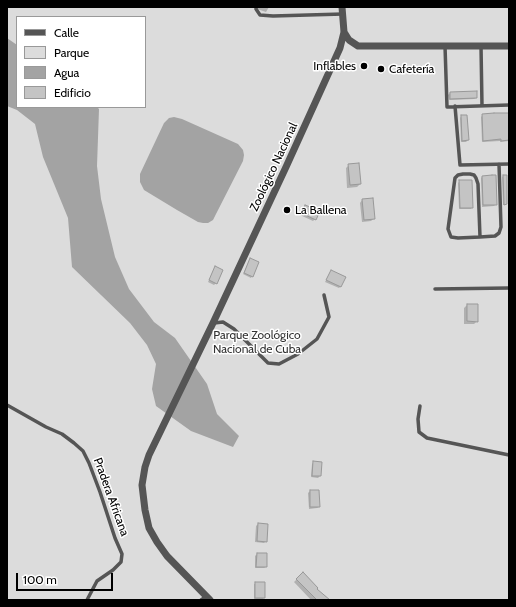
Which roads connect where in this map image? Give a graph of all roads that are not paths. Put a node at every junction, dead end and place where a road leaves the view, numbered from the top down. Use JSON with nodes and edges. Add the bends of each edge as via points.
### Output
{"nodes":[{"id":1,"x":256,"y":7,"type":"edge"},
{"id":2,"x":342,"y":10,"type":"edge"},
{"id":3,"x":344,"y":32,"type":"junction"},
{"id":4,"x":358,"y":46,"type":"junction"},
{"id":5,"x":445,"y":46,"type":"junction"},
{"id":6,"x":481,"y":46,"type":"junction"},
{"id":7,"x":509,"y":46,"type":"edge"},
{"id":8,"x":336,"y":56,"type":"junction"},
{"id":9,"x":509,"y":105,"type":"edge"},
{"id":10,"x":455,"y":106,"type":"junction"},
{"id":11,"x":482,"y":106,"type":"junction"},
{"id":12,"x":500,"y":164,"type":"junction"},
{"id":13,"x":509,"y":164,"type":"edge"},
{"id":14,"x":480,"y":237,"type":"junction"},
{"id":15,"x":435,"y":288,"type":"dead end"},
{"id":16,"x":509,"y":288,"type":"edge"},
{"id":17,"x":324,"y":296,"type":"dead end"},
{"id":18,"x":213,"y":323,"type":"junction"},
{"id":19,"x":7,"y":405,"type":"edge"},
{"id":20,"x":420,"y":406,"type":"dead end"},
{"id":21,"x":509,"y":455,"type":"edge"},
{"id":22,"x":206,"y":599,"type":"edge"},
{"id":23,"x":87,"y":600,"type":"edge"}],
"edges":[{"from":1,"to":2,"type":"lane","via":[[260,15],[273,16]]},
{"from":2,"to":3,"type":"street","name":"Zoológico Nacional"},
{"from":3,"to":4,"type":"street"},
{"from":3,"to":8,"type":"street","name":"Zoológico Nacional"},
{"from":4,"to":5,"type":"street"},
{"from":4,"to":8,"type":"street","via":[[345,48]]},
{"from":5,"to":6,"type":"street"},
{"from":5,"to":10,"type":"lane","via":[[447,107]]},
{"from":6,"to":7,"type":"street"},
{"from":6,"to":11,"type":"lane"},
{"from":8,"to":18,"type":"street","name":"Zoológico Nacional"},
{"from":9,"to":11,"type":"lane"},
{"from":10,"to":11,"type":"lane"},
{"from":10,"to":12,"type":"lane","via":[[460,165]]},
{"from":12,"to":13,"type":"lane"},
{"from":12,"to":14,"type":"lane","via":[[501,227],[495,236]]},
{"from":14,"to":14,"type":"lane","via":[[458,238],[452,237],[449,233],[455,178],[458,175],[470,174],[476,178]]},
{"from":15,"to":16,"type":"lane"},
{"from":17,"to":18,"type":"lane","via":[[329,317],[317,339],[298,354],[279,364],[268,362],[234,329],[223,322]]},
{"from":18,"to":22,"type":"street","name":"Zoológico Nacional","via":[[149,455],[142,485],[145,510],[157,542]]},
{"from":19,"to":23,"type":"lane","name":"Pradera Africana","via":[[74,442],[89,463],[114,538],[122,554],[121,562],[97,581]]},
{"from":20,"to":21,"type":"lane","via":[[420,432],[427,438]]}]}
